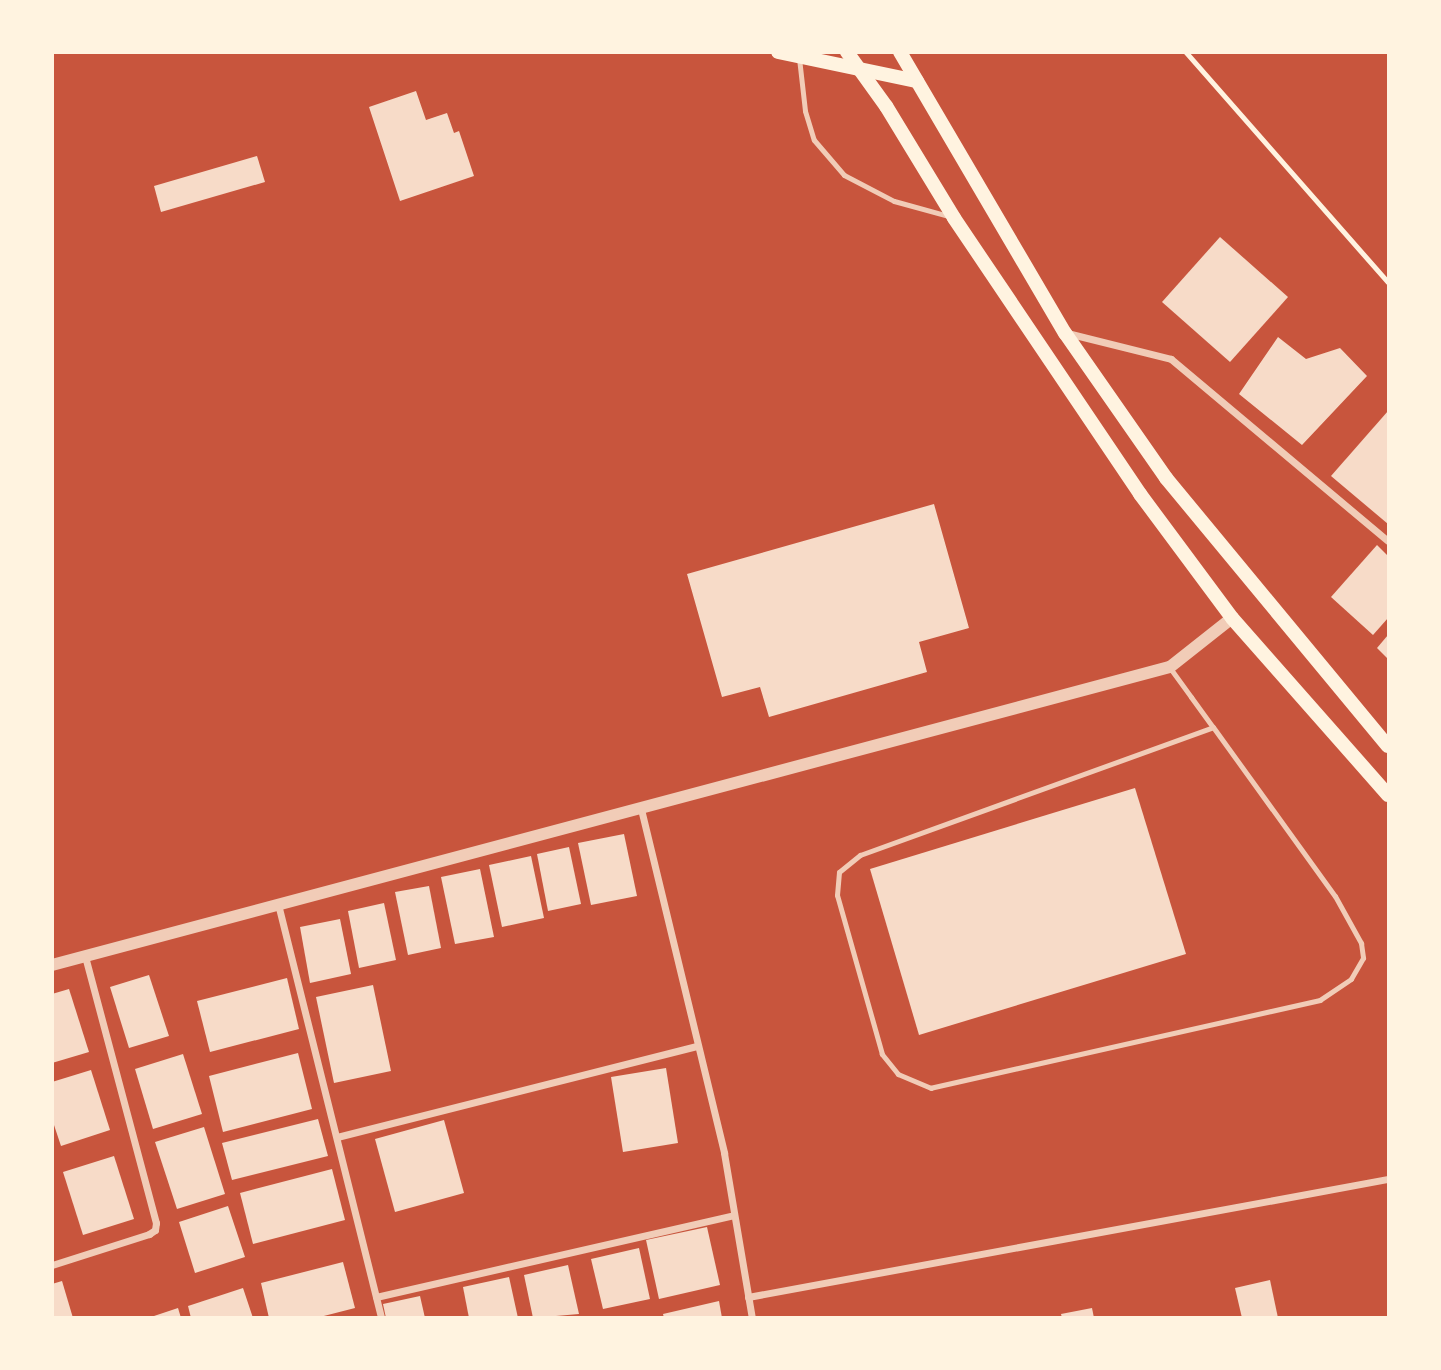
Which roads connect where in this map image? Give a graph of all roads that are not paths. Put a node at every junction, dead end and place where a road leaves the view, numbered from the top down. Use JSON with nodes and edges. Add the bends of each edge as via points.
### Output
{"nodes":[{"id":1,"x":778,"y":52,"type":"edge"},
{"id":2,"x":847,"y":52,"type":"edge"},
{"id":3,"x":900,"y":52,"type":"edge"},
{"id":4,"x":799,"y":56,"type":"junction"},
{"id":5,"x":858,"y":67,"type":"junction"},
{"id":6,"x":917,"y":81,"type":"junction"},
{"id":7,"x":954,"y":218,"type":"junction"},
{"id":8,"x":1065,"y":333,"type":"junction"},
{"id":9,"x":1388,"y":541,"type":"edge"},
{"id":10,"x":1232,"y":618,"type":"junction"},
{"id":11,"x":1170,"y":667,"type":"junction"},
{"id":12,"x":1213,"y":727,"type":"junction"},
{"id":13,"x":1388,"y":746,"type":"edge"},
{"id":14,"x":1388,"y":795,"type":"edge"},
{"id":15,"x":641,"y":808,"type":"junction"},
{"id":16,"x":278,"y":904,"type":"junction"},
{"id":17,"x":85,"y":956,"type":"junction"},
{"id":18,"x":52,"y":965,"type":"edge"},
{"id":19,"x":696,"y":1046,"type":"junction"},
{"id":20,"x":337,"y":1137,"type":"junction"},
{"id":21,"x":1388,"y":1179,"type":"edge"},
{"id":22,"x":733,"y":1215,"type":"junction"},
{"id":23,"x":52,"y":1265,"type":"edge"},
{"id":24,"x":376,"y":1297,"type":"junction"},
{"id":25,"x":748,"y":1297,"type":"junction"},
{"id":26,"x":381,"y":1318,"type":"edge"},
{"id":27,"x":752,"y":1318,"type":"edge"}],
"edges":[{"from":1,"to":4,"type":"main road"},
{"from":2,"to":5,"type":"main road"},
{"from":3,"to":6,"type":"main road"},
{"from":4,"to":5,"type":"main road"},
{"from":4,"to":7,"type":"lane","via":[[805,111],[814,140],[844,175],[894,201]]},
{"from":5,"to":6,"type":"main road"},
{"from":5,"to":7,"type":"main road"},
{"from":6,"to":8,"type":"main road"},
{"from":7,"to":10,"type":"main road","via":[[1140,495]]},
{"from":8,"to":9,"type":"street","via":[[1171,359]]},
{"from":8,"to":13,"type":"main road","via":[[1167,478]]},
{"from":10,"to":11,"type":"street"},
{"from":10,"to":14,"type":"main road"},
{"from":11,"to":12,"type":"lane"},
{"from":11,"to":15,"type":"street"},
{"from":12,"to":12,"type":"lane","via":[[860,855],[839,872],[837,895],[882,1054],[898,1074],[931,1088],[1320,1000],[1351,979],[1363,958],[1361,943],[1335,896]]},
{"from":15,"to":16,"type":"street"},
{"from":15,"to":19,"type":"street"},
{"from":16,"to":17,"type":"street"},
{"from":16,"to":20,"type":"street"},
{"from":17,"to":18,"type":"street"},
{"from":17,"to":23,"type":"street","via":[[156,1223],[149,1234]]},
{"from":19,"to":20,"type":"street"},
{"from":19,"to":22,"type":"street","via":[[724,1153]]},
{"from":20,"to":24,"type":"street"},
{"from":21,"to":25,"type":"street"},
{"from":22,"to":24,"type":"street"},
{"from":22,"to":25,"type":"street"},
{"from":24,"to":26,"type":"street"},
{"from":25,"to":27,"type":"street"}]}
